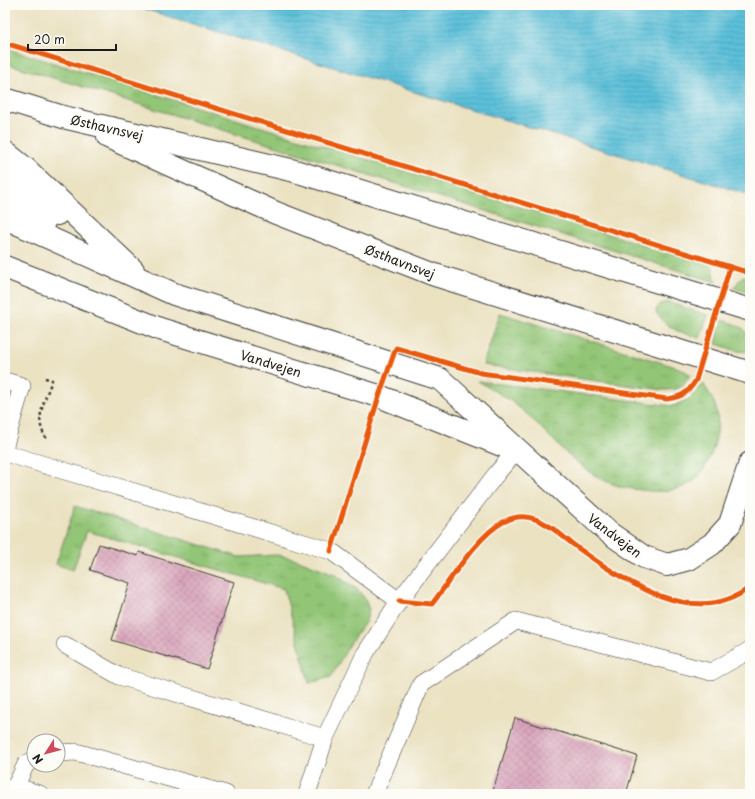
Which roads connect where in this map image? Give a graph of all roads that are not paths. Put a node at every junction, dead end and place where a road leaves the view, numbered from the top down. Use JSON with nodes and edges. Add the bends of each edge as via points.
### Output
{"nodes":[{"id":1,"x":5,"y":99,"type":"edge"},
{"id":2,"x":63,"y":117,"type":"junction"},
{"id":3,"x":5,"y":152,"type":"edge"},
{"id":4,"x":5,"y":176,"type":"edge"},
{"id":5,"x":5,"y":199,"type":"edge"},
{"id":6,"x":5,"y":218,"type":"edge"},
{"id":7,"x":5,"y":263,"type":"edge"},
{"id":8,"x":5,"y":267,"type":"edge"},
{"id":9,"x":15,"y":273,"type":"edge"},
{"id":10,"x":147,"y":283,"type":"junction"},
{"id":11,"x":750,"y":310,"type":"edge"},
{"id":12,"x":750,"y":373,"type":"edge"},
{"id":13,"x":5,"y":381,"type":"edge"},
{"id":14,"x":5,"y":445,"type":"edge"},
{"id":15,"x":517,"y":450,"type":"junction"},
{"id":16,"x":5,"y":453,"type":"edge"},
{"id":17,"x":750,"y":463,"type":"edge"},
{"id":18,"x":400,"y":602,"type":"junction"},
{"id":19,"x":65,"y":645,"type":"dead end"},
{"id":20,"x":750,"y":650,"type":"edge"},
{"id":21,"x":325,"y":738,"type":"junction"},
{"id":22,"x":66,"y":753,"type":"edge"},
{"id":23,"x":26,"y":764,"type":"edge"},
{"id":24,"x":13,"y":790,"type":"edge"},
{"id":25,"x":40,"y":794,"type":"edge"},
{"id":26,"x":226,"y":794,"type":"edge"},
{"id":27,"x":307,"y":794,"type":"edge"},
{"id":28,"x":374,"y":794,"type":"edge"}],
"edges":[{"from":1,"to":2,"type":"street","name":"Østhavnsvej"},
{"from":2,"to":11,"type":"street","name":"Østhavnsvej","via":[[295,171]]},
{"from":2,"to":12,"type":"street","name":"Østhavnsvej","via":[[276,213],[435,274]]},
{"from":3,"to":10,"type":"street","name":"Vandvejen"},
{"from":4,"to":10,"type":"street","name":"Vandvejen"},
{"from":5,"to":10,"type":"street","name":"Vandvejen"},
{"from":6,"to":10,"type":"street","name":"Vandvejen"},
{"from":7,"to":9,"type":"street","name":"Vandvejen"},
{"from":8,"to":9,"type":"street","name":"Vandvejen"},
{"from":9,"to":15,"type":"street","name":"Vandvejen","via":[[160,329],[378,396]]},
{"from":10,"to":15,"type":"street","name":"Vandvejen","via":[[440,380]]},
{"from":13,"to":14,"type":"lane","via":[[22,386]]},
{"from":15,"to":17,"type":"street","name":"Vandvejen","via":[[626,546],[644,557],[667,565],[689,559],[712,544],[730,524]]},
{"from":15,"to":18,"type":"lane","via":[[496,473]]},
{"from":16,"to":18,"type":"lane","via":[[331,552]]},
{"from":18,"to":21,"type":"lane","via":[[365,654]]},
{"from":19,"to":21,"type":"lane","via":[[120,676]]},
{"from":20,"to":28,"type":"lane","via":[[711,672],[516,621],[421,684]]},
{"from":21,"to":27,"type":"lane"},
{"from":22,"to":26,"type":"lane","via":[[76,752]]},
{"from":23,"to":24,"type":"lane"},
{"from":24,"to":25,"type":"lane"}]}
